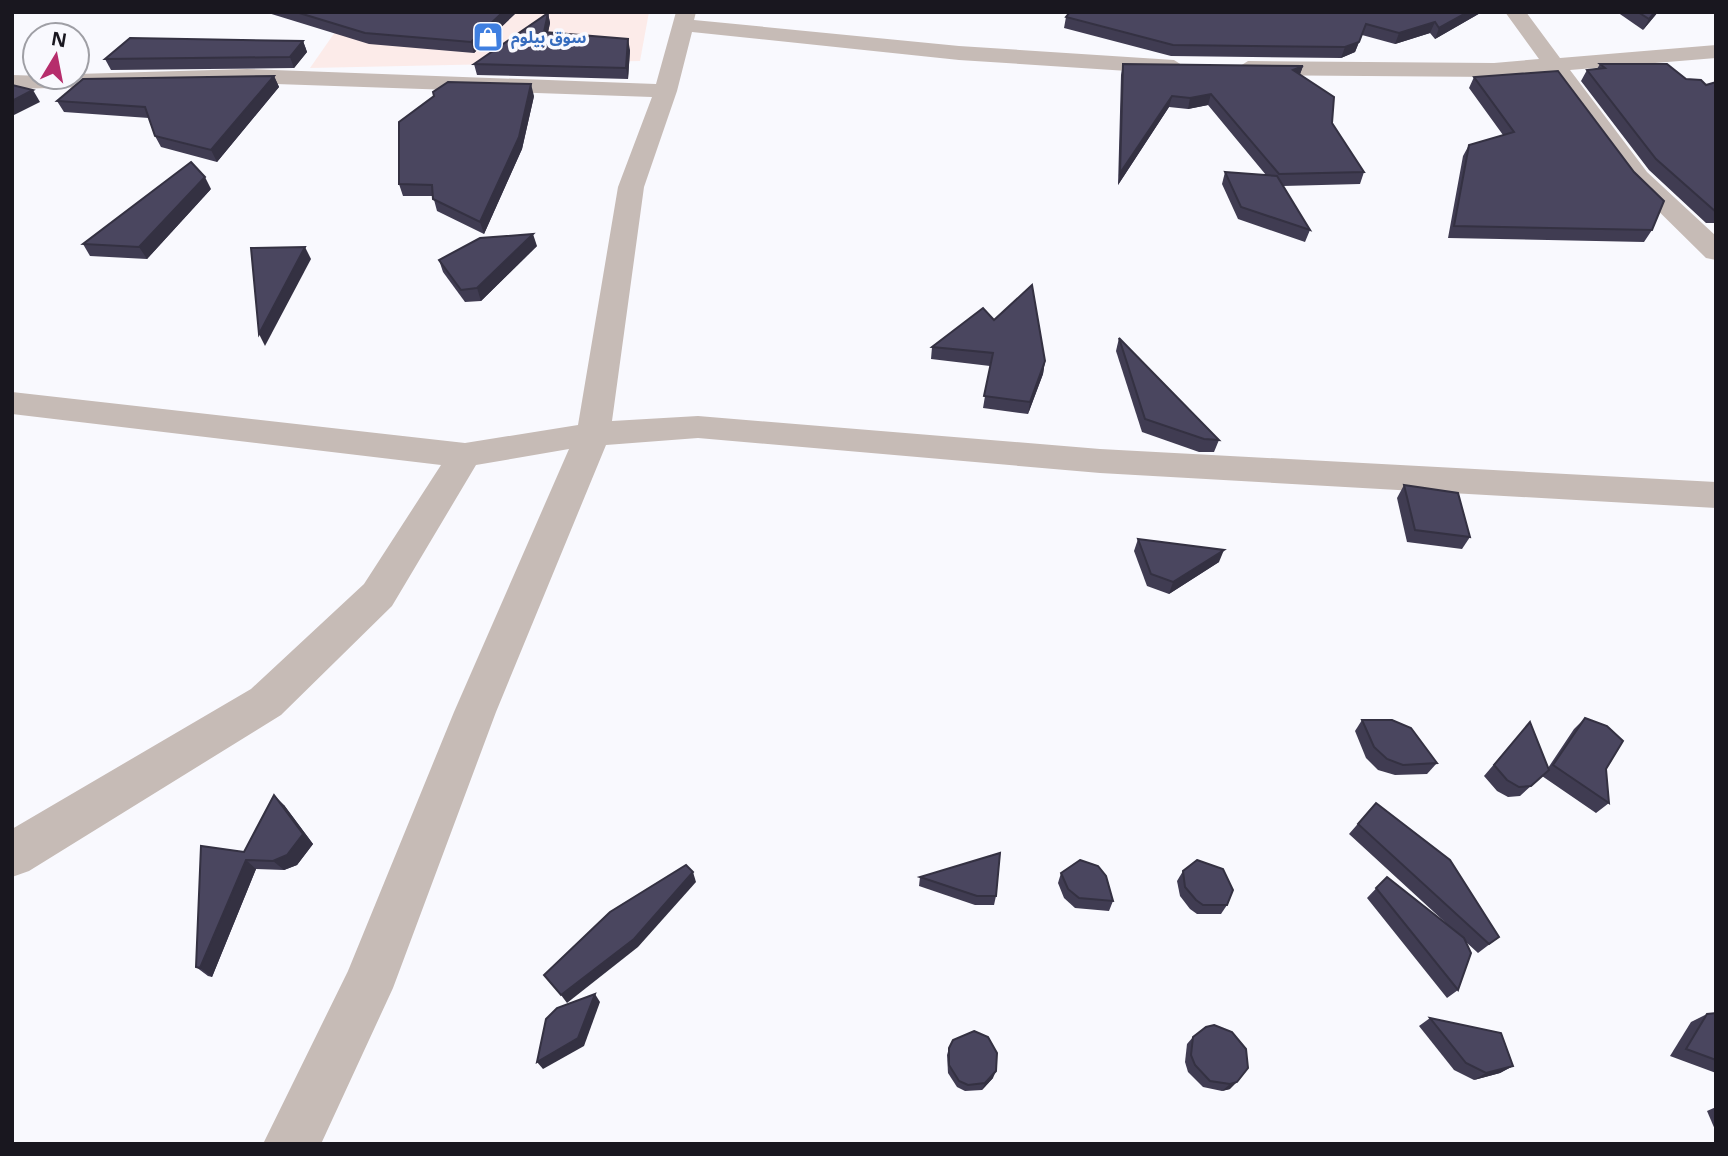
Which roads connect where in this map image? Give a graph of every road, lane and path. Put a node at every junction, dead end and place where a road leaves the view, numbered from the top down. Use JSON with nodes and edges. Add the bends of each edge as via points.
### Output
{"nodes":[{"id":1,"x":1515,"y":12,"type":"edge"},
{"id":2,"x":809,"y":13,"type":"edge"},
{"id":3,"x":685,"y":19,"type":"edge"},
{"id":4,"x":772,"y":34,"type":"junction"},
{"id":5,"x":1716,"y":51,"type":"edge"},
{"id":6,"x":1558,"y":67,"type":"junction"},
{"id":7,"x":1191,"y":68,"type":"edge"},
{"id":8,"x":1228,"y":68,"type":"edge"},
{"id":9,"x":12,"y":82,"type":"edge"},
{"id":10,"x":666,"y":91,"type":"junction"},
{"id":11,"x":1716,"y":252,"type":"edge"},
{"id":12,"x":12,"y":403,"type":"edge"},
{"id":13,"x":593,"y":434,"type":"junction"},
{"id":14,"x":465,"y":454,"type":"junction"},
{"id":15,"x":1716,"y":495,"type":"edge"},
{"id":16,"x":12,"y":855,"type":"edge"},
{"id":17,"x":291,"y":1144,"type":"edge"}],
"edges":[{"from":1,"to":6,"type":"street"},
{"from":2,"to":4,"type":"street"},
{"from":3,"to":4,"type":"street"},
{"from":3,"to":10,"type":"street"},
{"from":4,"to":7,"type":"street","via":[[1040,60]]},
{"from":5,"to":6,"type":"street"},
{"from":6,"to":8,"type":"street","via":[[1412,72]]},
{"from":6,"to":11,"type":"street","via":[[1637,177]]},
{"from":9,"to":10,"type":"street","via":[[247,76]]},
{"from":10,"to":13,"type":"street","via":[[631,187]]},
{"from":12,"to":14,"type":"street","via":[[421,453]]},
{"from":13,"to":14,"type":"street"},
{"from":13,"to":15,"type":"street","via":[[698,427],[1100,461]]},
{"from":13,"to":17,"type":"street","via":[[475,712],[367,988]]},
{"from":14,"to":16,"type":"street","via":[[378,594],[266,702]]}]}
